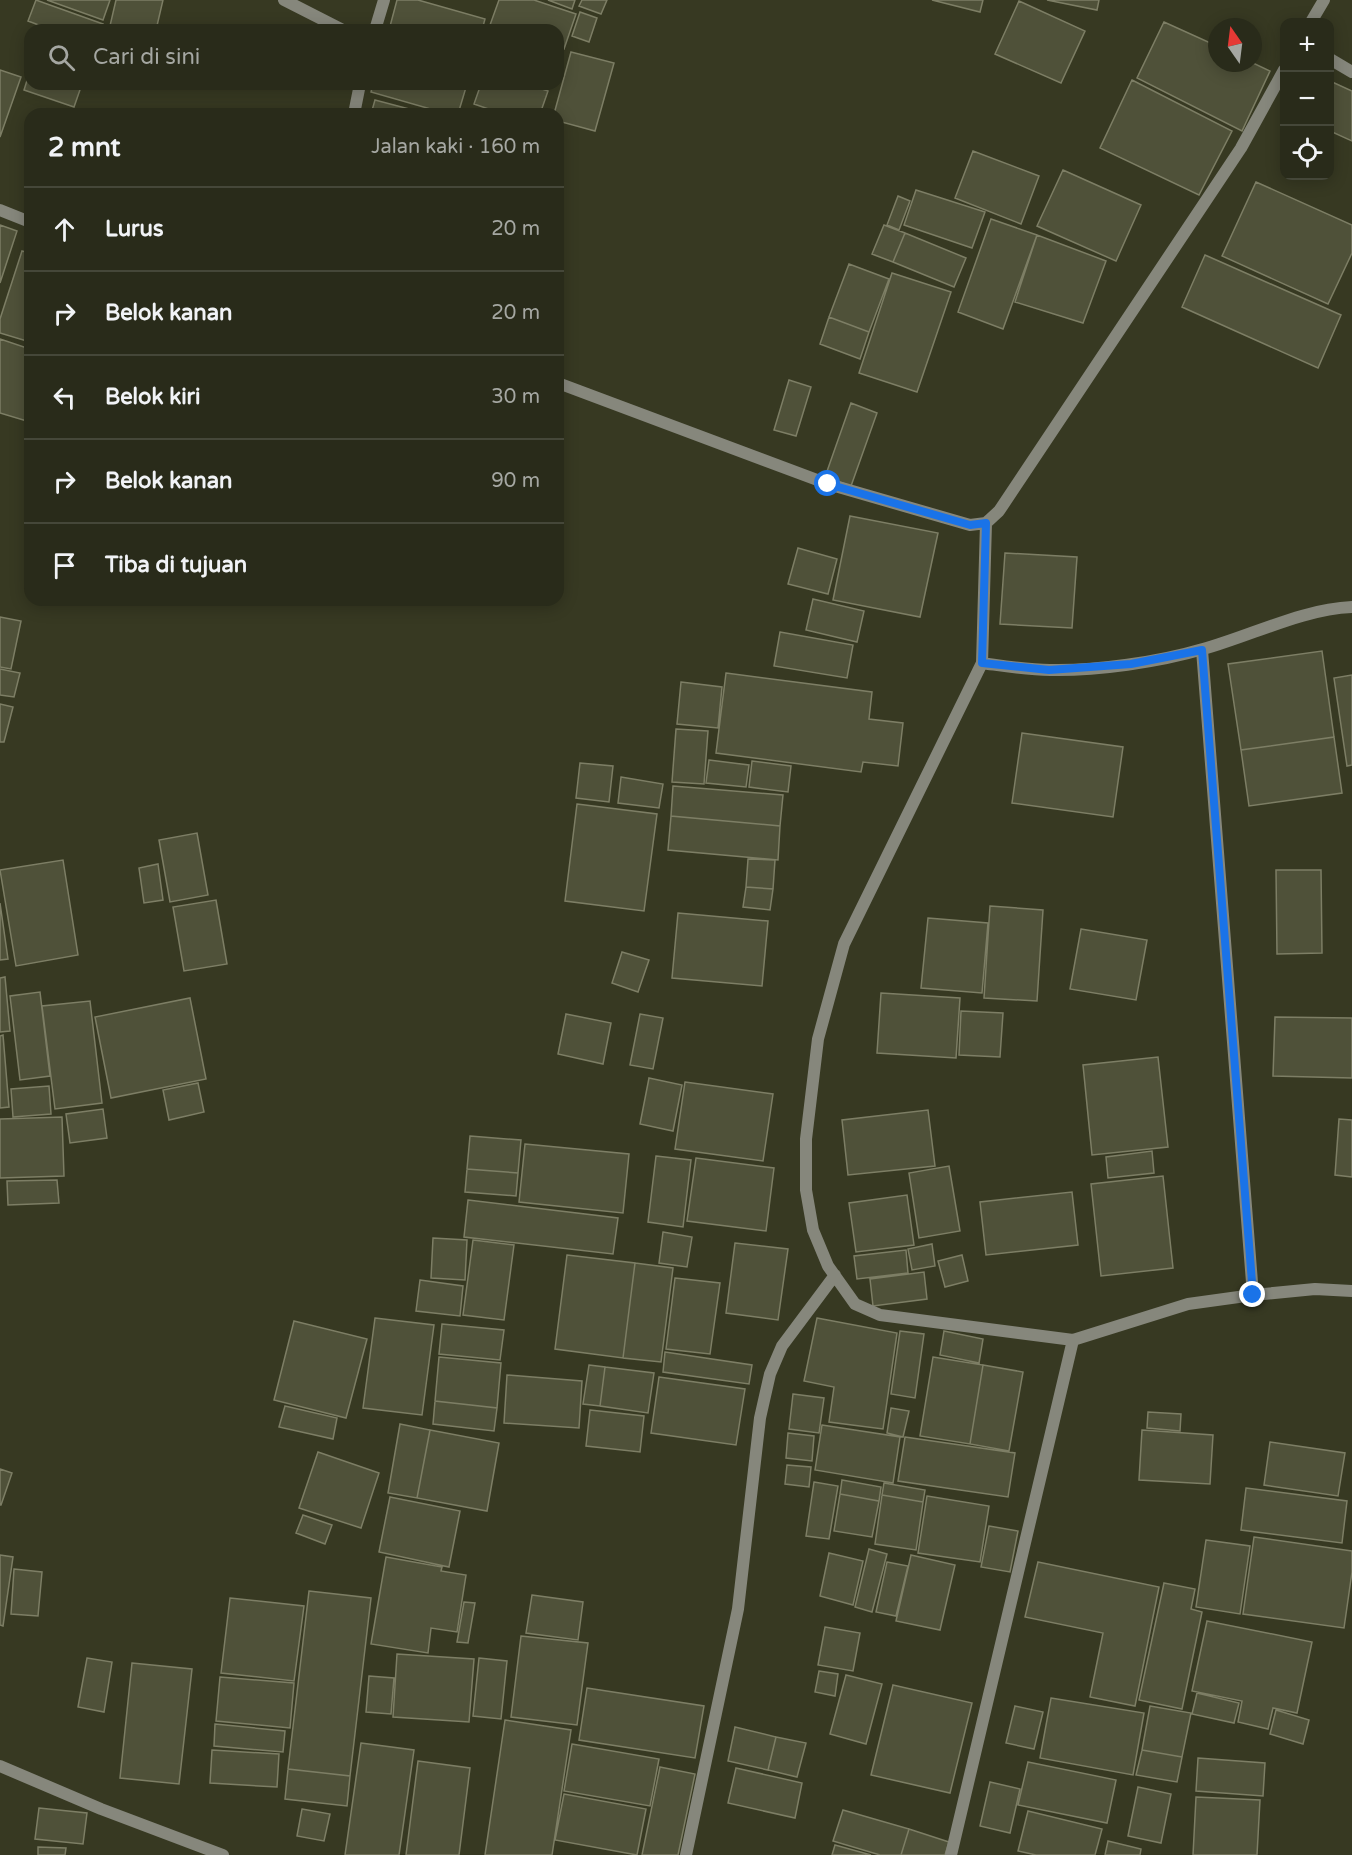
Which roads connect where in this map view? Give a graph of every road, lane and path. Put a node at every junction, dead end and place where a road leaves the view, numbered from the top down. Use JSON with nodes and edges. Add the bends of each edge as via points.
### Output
{"nodes":[{"id":1,"x":285,"y":0,"type":"edge"},
{"id":2,"x":384,"y":0,"type":"edge"},
{"id":3,"x":1324,"y":0,"type":"edge"},
{"id":4,"x":1313,"y":18,"type":"edge"},
{"id":5,"x":331,"y":24,"type":"edge"},
{"id":6,"x":377,"y":24,"type":"edge"},
{"id":7,"x":1334,"y":62,"type":"edge"},
{"id":8,"x":1283,"y":72,"type":"edge"},
{"id":9,"x":1352,"y":72,"type":"edge"},
{"id":10,"x":359,"y":90,"type":"edge"},
{"id":11,"x":355,"y":108,"type":"edge"},
{"id":12,"x":0,"y":210,"type":"edge"},
{"id":13,"x":24,"y":220,"type":"edge"},
{"id":14,"x":564,"y":386,"type":"edge"},
{"id":15,"x":986,"y":523,"type":"junction"},
{"id":16,"x":1352,"y":607,"type":"edge"},
{"id":17,"x":1202,"y":650,"type":"junction"},
{"id":18,"x":982,"y":663,"type":"junction"},
{"id":19,"x":835,"y":1275,"type":"junction"},
{"id":20,"x":1352,"y":1291,"type":"edge"},
{"id":21,"x":1253,"y":1295,"type":"junction"},
{"id":22,"x":1073,"y":1341,"type":"junction"},
{"id":23,"x":0,"y":1766,"type":"edge"},
{"id":24,"x":223,"y":1855,"type":"edge"},
{"id":25,"x":686,"y":1855,"type":"edge"},
{"id":26,"x":951,"y":1855,"type":"edge"}],
"edges":[{"from":1,"to":5,"type":"street"},
{"from":2,"to":6,"type":"street"},
{"from":3,"to":4,"type":"street"},
{"from":7,"to":9,"type":"street"},
{"from":8,"to":15,"type":"street","via":[[1241,148],[999,511]]},
{"from":10,"to":11,"type":"street"},
{"from":12,"to":13,"type":"street"},
{"from":14,"to":15,"type":"street","via":[[828,484],[970,525]]},
{"from":15,"to":18,"type":"street"},
{"from":16,"to":17,"type":"street","via":[[1310,615]]},
{"from":17,"to":18,"type":"street","via":[[1131,664],[1049,670]]},
{"from":17,"to":21,"type":"street"},
{"from":18,"to":19,"type":"street","via":[[844,944],[825,1006],[807,1128],[806,1190],[813,1230]]},
{"from":19,"to":22,"type":"street","via":[[855,1304],[880,1315]]},
{"from":19,"to":25,"type":"street","via":[[782,1346],[770,1374],[760,1418],[738,1609]]},
{"from":20,"to":21,"type":"street","via":[[1315,1289]]},
{"from":21,"to":22,"type":"street","via":[[1188,1304]]},
{"from":22,"to":26,"type":"street"},
{"from":23,"to":24,"type":"street"}]}
